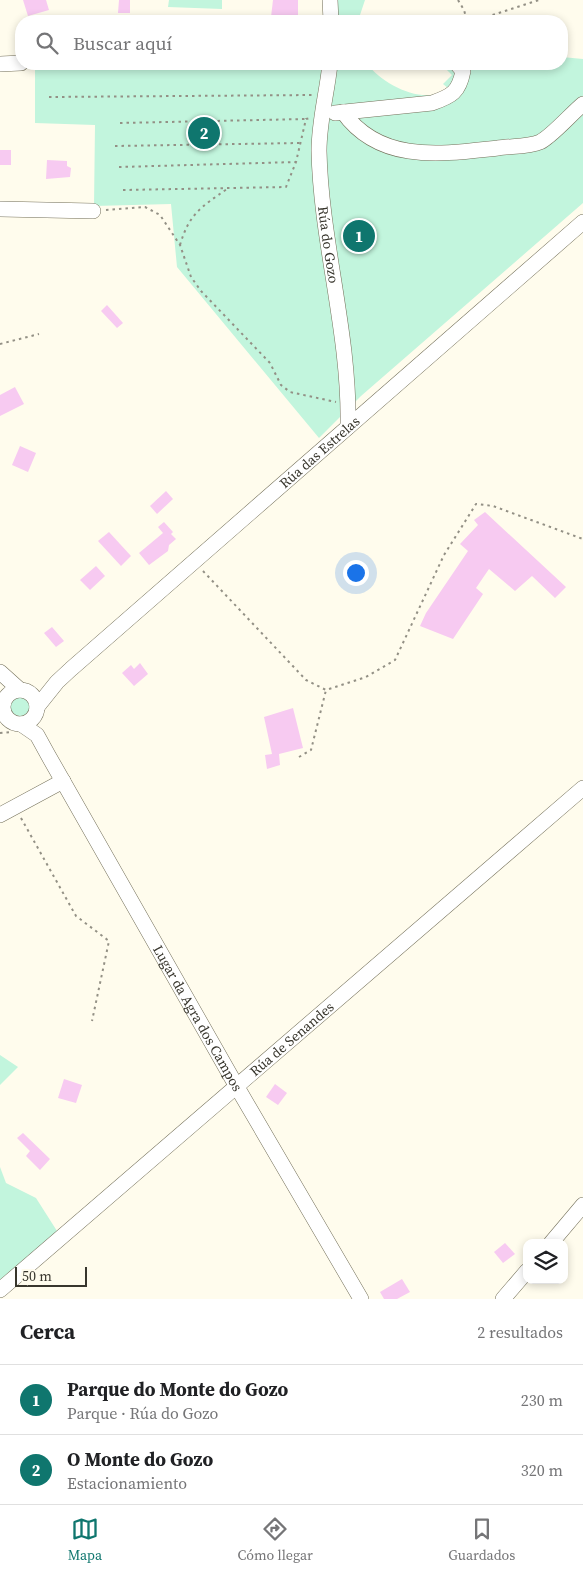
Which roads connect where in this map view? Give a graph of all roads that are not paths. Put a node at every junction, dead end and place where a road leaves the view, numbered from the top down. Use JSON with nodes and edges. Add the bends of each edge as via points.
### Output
{"nodes":[{"id":1,"x":330,"y":0,"type":"edge"},
{"id":2,"x":330,"y":15,"type":"edge"},
{"id":3,"x":15,"y":63,"type":"edge"},
{"id":4,"x":0,"y":64,"type":"edge"},
{"id":5,"x":329,"y":70,"type":"edge"},
{"id":6,"x":462,"y":70,"type":"edge"},
{"id":7,"x":583,"y":104,"type":"edge"},
{"id":8,"x":343,"y":112,"type":"junction"},
{"id":9,"x":322,"y":114,"type":"junction"},
{"id":10,"x":0,"y":209,"type":"edge"},
{"id":11,"x":93,"y":212,"type":"road end"},
{"id":12,"x":583,"y":222,"type":"edge"},
{"id":13,"x":348,"y":427,"type":"junction"},
{"id":14,"x":1,"y":674,"type":"edge"},
{"id":15,"x":56,"y":682,"type":"junction"},
{"id":16,"x":25,"y":691,"type":"junction"},
{"id":17,"x":3,"y":704,"type":"edge"},
{"id":18,"x":36,"y":712,"type":"junction"},
{"id":19,"x":11,"y":724,"type":"edge"},
{"id":20,"x":36,"y":735,"type":"junction"},
{"id":21,"x":63,"y":781,"type":"junction"},
{"id":22,"x":583,"y":788,"type":"edge"},
{"id":23,"x":0,"y":815,"type":"edge"},
{"id":24,"x":236,"y":1087,"type":"junction"},
{"id":25,"x":583,"y":1205,"type":"edge"},
{"id":26,"x":554,"y":1239,"type":"edge"},
{"id":27,"x":523,"y":1276,"type":"edge"},
{"id":28,"x":0,"y":1290,"type":"edge"},
{"id":29,"x":360,"y":1299,"type":"edge"},
{"id":30,"x":503,"y":1299,"type":"edge"}],
"edges":[{"from":1,"to":2,"type":"street"},
{"from":3,"to":4,"type":"street"},
{"from":5,"to":9,"type":"street","name":"Rúa do Gozo"},
{"from":6,"to":8,"type":"street","via":[[458,89],[432,104]]},
{"from":7,"to":8,"type":"street","via":[[540,142],[448,153],[409,152],[373,141]]},
{"from":8,"to":9,"type":"street"},
{"from":9,"to":13,"type":"street","name":"Rúa do Gozo","via":[[320,166],[345,364]]},
{"from":10,"to":11,"type":"street"},
{"from":12,"to":13,"type":"street","name":"Rúa das Estrelas"},
{"from":13,"to":15,"type":"street","name":"Rúa das Estrelas"},
{"from":14,"to":16,"type":"street"},
{"from":14,"to":17,"type":"street"},
{"from":15,"to":16,"type":"street","name":"Rúa das Estrelas"},
{"from":15,"to":18,"type":"street","name":"Rúa das Estrelas"},
{"from":16,"to":17,"type":"street","via":[[11,692]]},
{"from":16,"to":18,"type":"street","via":[[35,699]]},
{"from":17,"to":19,"type":"street","via":[[5,716]]},
{"from":18,"to":19,"type":"street","via":[[29,722]]},
{"from":18,"to":20,"type":"street","name":"Lugar da Agra dos Campos"},
{"from":19,"to":20,"type":"street","name":"Lugar da Agra dos Campos"},
{"from":20,"to":21,"type":"street","name":"Lugar da Agra dos Campos"},
{"from":21,"to":23,"type":"street"},
{"from":21,"to":24,"type":"street","name":"Lugar da Agra dos Campos"},
{"from":22,"to":24,"type":"street","name":"Rúa de Senandes"},
{"from":24,"to":28,"type":"street","name":"Rúa de Senandes"},
{"from":24,"to":29,"type":"street","name":"Lugar da Agra dos Campos"},
{"from":25,"to":26,"type":"street"},
{"from":27,"to":30,"type":"street"}]}
